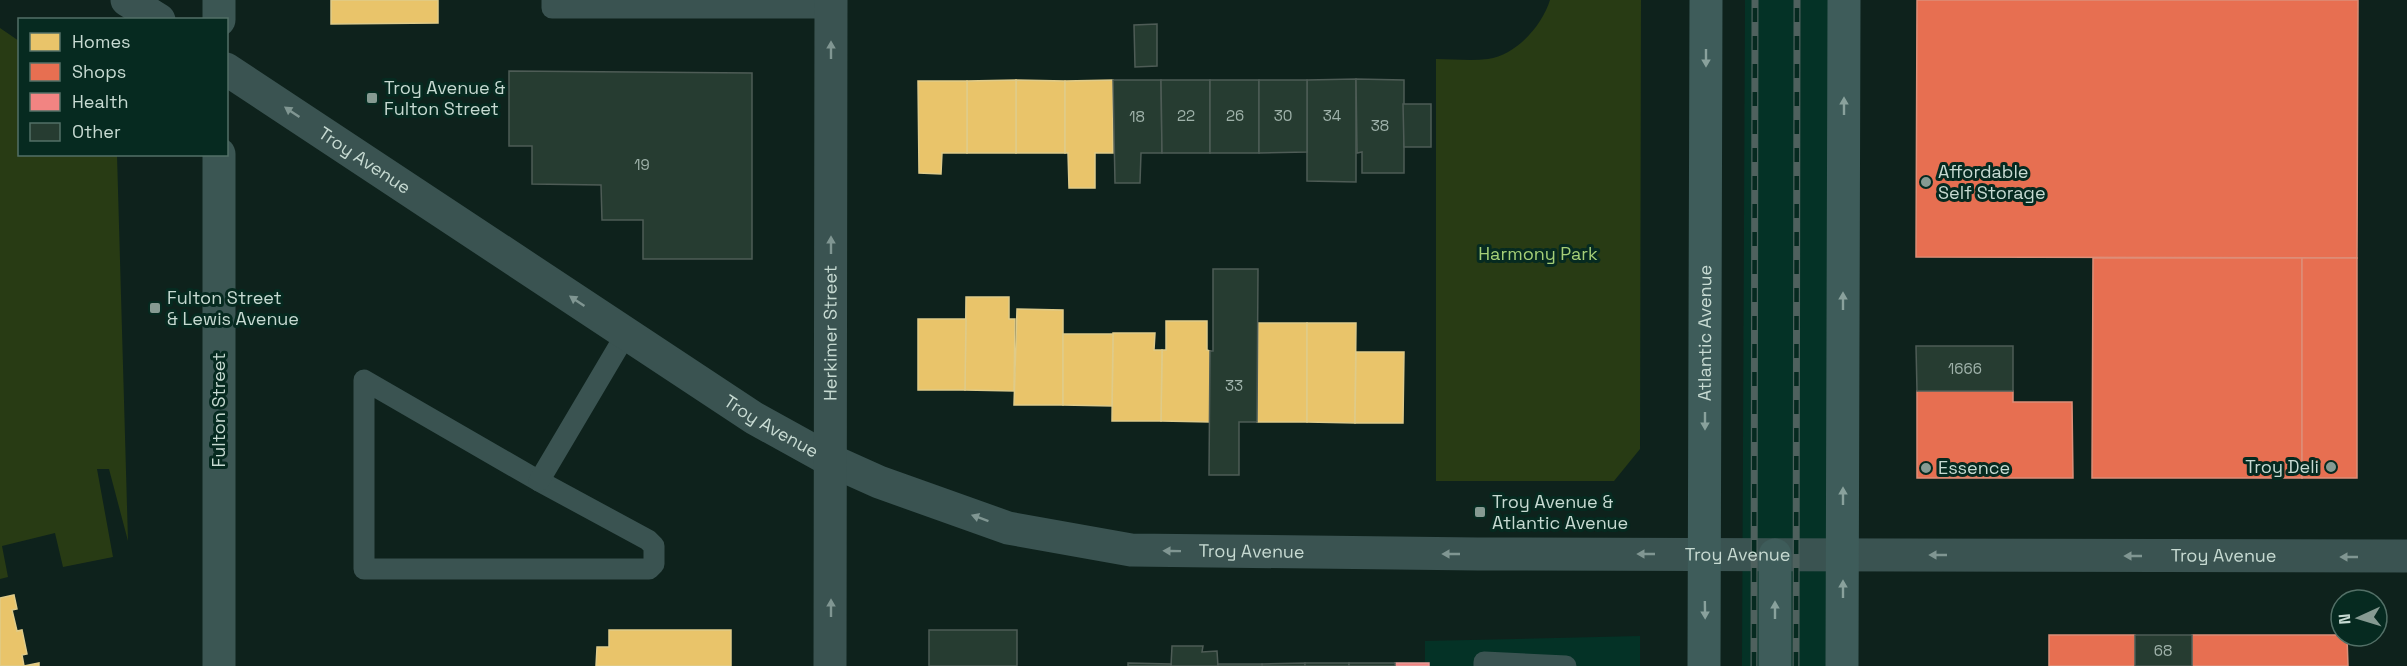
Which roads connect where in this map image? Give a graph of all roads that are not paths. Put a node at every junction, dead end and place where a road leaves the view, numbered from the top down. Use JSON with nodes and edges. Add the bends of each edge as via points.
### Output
{"nodes":[{"id":1,"x":127,"y":0,"type":"edge"},
{"id":2,"x":219,"y":0,"type":"edge"},
{"id":3,"x":552,"y":0,"type":"edge"},
{"id":4,"x":1706,"y":0,"type":"edge"},
{"id":5,"x":1844,"y":0,"type":"edge"},
{"id":6,"x":831,"y":4,"type":"edge"},
{"id":7,"x":156,"y":18,"type":"edge"},
{"id":8,"x":219,"y":18,"type":"edge"},
{"id":9,"x":228,"y":70,"type":"edge"},
{"id":10,"x":219,"y":156,"type":"edge"},
{"id":11,"x":626,"y":334,"type":"junction"},
{"id":12,"x":830,"y":460,"type":"junction"},
{"id":13,"x":539,"y":481,"type":"junction"},
{"id":14,"x":1704,"y":554,"type":"junction"},
{"id":15,"x":1775,"y":555,"type":"junction"},
{"id":16,"x":1843,"y":555,"type":"junction"},
{"id":17,"x":2407,"y":556,"type":"edge"},
{"id":18,"x":219,"y":666,"type":"edge"},
{"id":19,"x":830,"y":666,"type":"edge"},
{"id":20,"x":1484,"y":666,"type":"edge"},
{"id":21,"x":1566,"y":666,"type":"edge"},
{"id":22,"x":1704,"y":666,"type":"edge"},
{"id":23,"x":1775,"y":666,"type":"edge"},
{"id":24,"x":1842,"y":666,"type":"edge"}],
"edges":[{"from":1,"to":7,"type":"street"},
{"from":2,"to":8,"type":"main road"},
{"from":3,"to":6,"type":"lane","via":[[552,8]]},
{"from":4,"to":14,"type":"main road","name":"Atlantic Avenue","one_way":true},
{"from":16,"to":5,"type":"main road","one_way":true},
{"from":12,"to":6,"type":"street","name":"Herkimer Street","one_way":true},
{"from":11,"to":9,"type":"street","name":"Troy Avenue","one_way":true},
{"from":10,"to":18,"type":"main road","name":"Fulton Street"},
{"from":11,"to":12,"type":"street","name":"Troy Avenue","via":[[754,418]]},
{"from":11,"to":13,"type":"lane"},
{"from":14,"to":12,"type":"street","name":"Troy Avenue","one_way":true,"via":[[1131,550],[1008,528],[879,482]]},
{"from":19,"to":12,"type":"street","name":"Herkimer Street","one_way":true},
{"from":13,"to":13,"type":"lane","via":[[436,421],[363,380],[364,570],[649,569],[654,564],[654,546],[648,540]]},
{"from":14,"to":15,"type":"street","name":"Troy Avenue"},
{"from":14,"to":22,"type":"main road","name":"Atlantic Avenue","one_way":true},
{"from":15,"to":16,"type":"street","name":"Troy Avenue"},
{"from":23,"to":15,"type":"main road","one_way":true},
{"from":17,"to":16,"type":"street","name":"Troy Avenue","one_way":true},
{"from":24,"to":16,"type":"main road","one_way":true},
{"from":20,"to":21,"type":"lane","via":[[1484,662]]}]}
